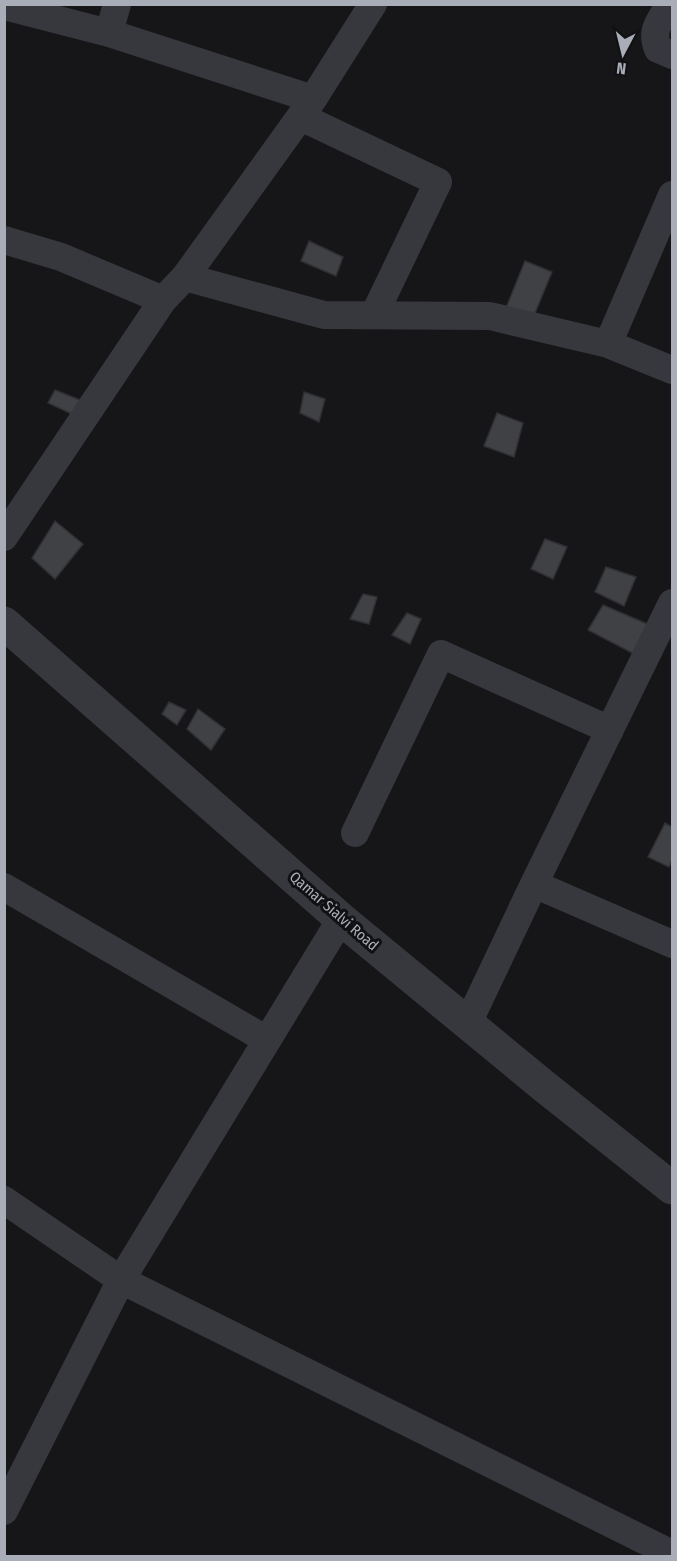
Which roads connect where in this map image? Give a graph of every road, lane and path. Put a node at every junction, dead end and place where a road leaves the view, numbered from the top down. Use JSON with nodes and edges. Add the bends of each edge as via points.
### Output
{"nodes":[{"id":1,"x":117,"y":4,"type":"edge"},
{"id":2,"x":373,"y":4,"type":"edge"},
{"id":3,"x":670,"y":4,"type":"edge"},
{"id":4,"x":4,"y":6,"type":"edge"},
{"id":5,"x":109,"y":33,"type":"junction"},
{"id":6,"x":672,"y":55,"type":"edge"},
{"id":7,"x":307,"y":108,"type":"junction"},
{"id":8,"x":672,"y":195,"type":"edge"},
{"id":9,"x":4,"y":240,"type":"edge"},
{"id":10,"x":185,"y":277,"type":"junction"},
{"id":11,"x":164,"y":300,"type":"junction"},
{"id":12,"x":374,"y":315,"type":"junction"},
{"id":13,"x":608,"y":344,"type":"junction"},
{"id":14,"x":672,"y":370,"type":"edge"},
{"id":15,"x":4,"y":537,"type":"edge"},
{"id":16,"x":672,"y":603,"type":"edge"},
{"id":17,"x":4,"y":623,"type":"edge"},
{"id":18,"x":610,"y":730,"type":"junction"},
{"id":19,"x":355,"y":833,"type":"dead end"},
{"id":20,"x":534,"y":884,"type":"junction"},
{"id":21,"x":4,"y":887,"type":"edge"},
{"id":22,"x":341,"y":919,"type":"junction"},
{"id":23,"x":672,"y":944,"type":"edge"},
{"id":24,"x":468,"y":1023,"type":"junction"},
{"id":25,"x":267,"y":1040,"type":"junction"},
{"id":26,"x":672,"y":1188,"type":"edge"},
{"id":27,"x":4,"y":1200,"type":"edge"},
{"id":28,"x":121,"y":1280,"type":"junction"},
{"id":29,"x":4,"y":1511,"type":"edge"},
{"id":30,"x":672,"y":1554,"type":"edge"}],
"edges":[{"from":1,"to":5,"type":"street"},
{"from":2,"to":7,"type":"street"},
{"from":3,"to":6,"type":"street","via":[[655,31],[654,41],[658,49]]},
{"from":4,"to":5,"type":"street"},
{"from":5,"to":7,"type":"street"},
{"from":7,"to":10,"type":"street"},
{"from":7,"to":12,"type":"street","via":[[438,182]]},
{"from":8,"to":13,"type":"street"},
{"from":9,"to":11,"type":"street","via":[[61,257]]},
{"from":10,"to":11,"type":"street"},
{"from":10,"to":12,"type":"street","via":[[324,315]]},
{"from":11,"to":15,"type":"street"},
{"from":12,"to":13,"type":"street","via":[[490,316]]},
{"from":13,"to":14,"type":"street"},
{"from":16,"to":18,"type":"street"},
{"from":17,"to":22,"type":"street","name":"Qamar Sialvi Road"},
{"from":18,"to":19,"type":"street","via":[[441,654]]},
{"from":18,"to":20,"type":"street"},
{"from":20,"to":23,"type":"street"},
{"from":20,"to":24,"type":"street"},
{"from":21,"to":25,"type":"street"},
{"from":22,"to":24,"type":"street","name":"Qamar Sialvi Road"},
{"from":22,"to":25,"type":"street"},
{"from":24,"to":26,"type":"street","name":"Qamar Sialvi Road"},
{"from":25,"to":28,"type":"street"},
{"from":27,"to":28,"type":"street"},
{"from":28,"to":29,"type":"street"},
{"from":28,"to":30,"type":"street"}]}
